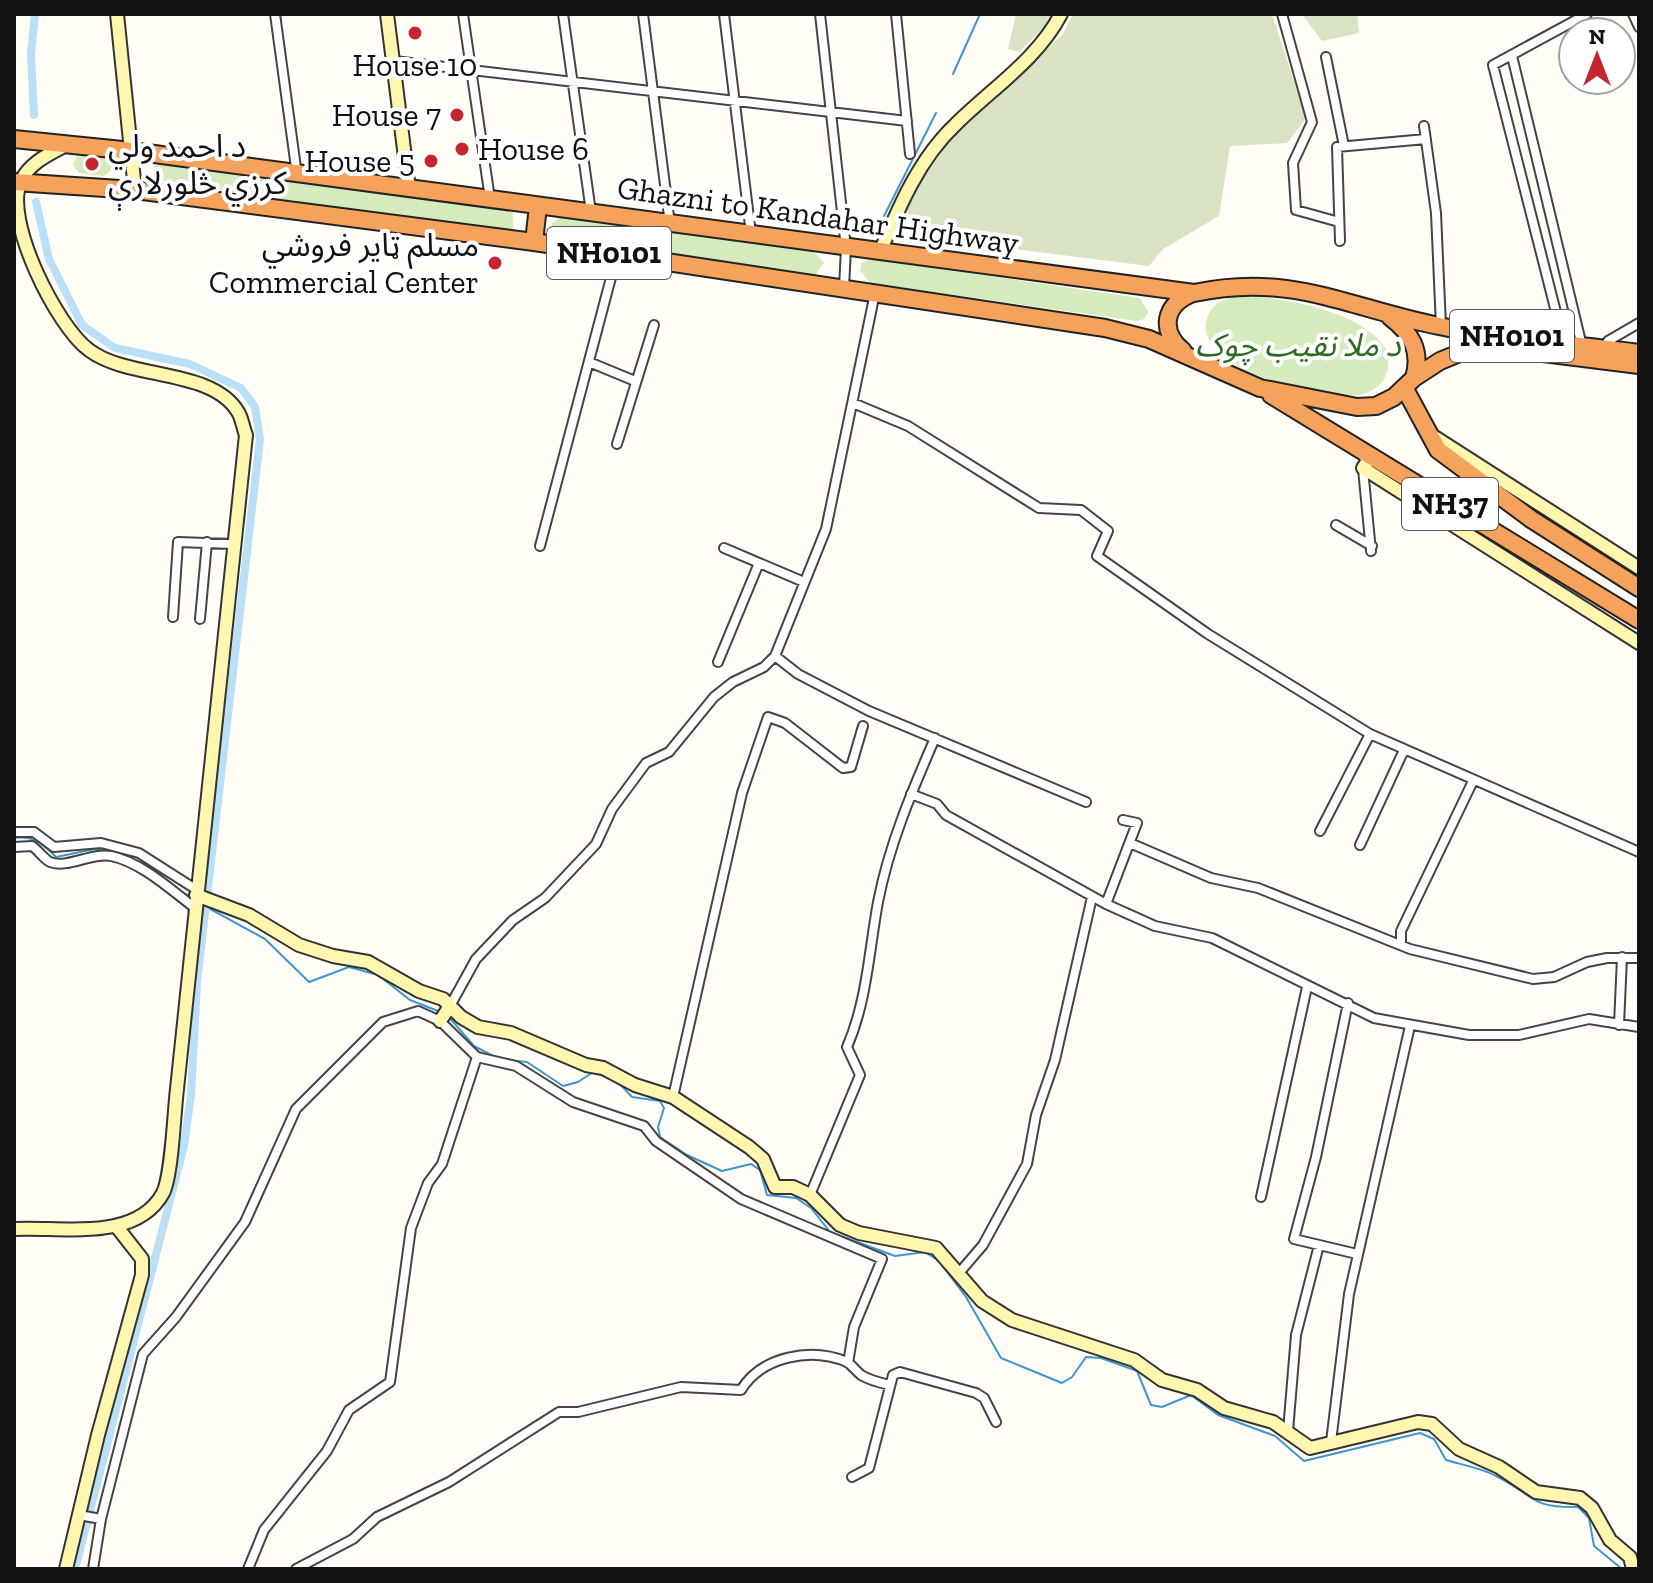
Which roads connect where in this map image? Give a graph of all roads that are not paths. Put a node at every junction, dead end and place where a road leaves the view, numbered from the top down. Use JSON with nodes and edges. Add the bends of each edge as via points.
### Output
{"nodes":[{"id":1,"x":117,"y":14,"type":"edge"},
{"id":2,"x":275,"y":14,"type":"edge"},
{"id":3,"x":387,"y":14,"type":"edge"},
{"id":4,"x":463,"y":14,"type":"edge"},
{"id":5,"x":563,"y":14,"type":"edge"},
{"id":6,"x":643,"y":14,"type":"edge"},
{"id":7,"x":724,"y":14,"type":"edge"},
{"id":8,"x":820,"y":14,"type":"edge"},
{"id":9,"x":896,"y":14,"type":"edge"},
{"id":10,"x":1061,"y":14,"type":"edge"},
{"id":11,"x":1282,"y":14,"type":"edge"},
{"id":12,"x":1587,"y":14,"type":"edge"},
{"id":13,"x":1633,"y":14,"type":"edge"},
{"id":14,"x":1639,"y":27,"type":"edge"},
{"id":15,"x":1512,"y":56,"type":"junction"},
{"id":16,"x":1326,"y":57,"type":"dead end"},
{"id":17,"x":394,"y":61,"type":"junction"},
{"id":18,"x":470,"y":70,"type":"junction"},
{"id":19,"x":575,"y":84,"type":"junction"},
{"id":20,"x":653,"y":94,"type":"junction"},
{"id":21,"x":735,"y":103,"type":"junction"},
{"id":22,"x":830,"y":112,"type":"junction"},
{"id":23,"x":907,"y":121,"type":"junction"},
{"id":24,"x":1424,"y":126,"type":"dead end"},
{"id":25,"x":14,"y":139,"type":"edge"},
{"id":26,"x":1426,"y":139,"type":"junction"},
{"id":27,"x":68,"y":144,"type":"junction"},
{"id":28,"x":1344,"y":146,"type":"junction"},
{"id":29,"x":132,"y":151,"type":"junction"},
{"id":30,"x":910,"y":154,"type":"dead end"},
{"id":31,"x":297,"y":175,"type":"junction"},
{"id":32,"x":16,"y":183,"type":"edge"},
{"id":33,"x":409,"y":189,"type":"junction"},
{"id":34,"x":135,"y":190,"type":"junction"},
{"id":35,"x":490,"y":200,"type":"junction"},
{"id":36,"x":538,"y":206,"type":"junction"},
{"id":37,"x":591,"y":213,"type":"junction"},
{"id":38,"x":1339,"y":222,"type":"junction"},
{"id":39,"x":670,"y":224,"type":"junction"},
{"id":40,"x":751,"y":234,"type":"junction"},
{"id":41,"x":1340,"y":241,"type":"dead end"},
{"id":42,"x":534,"y":242,"type":"junction"},
{"id":43,"x":846,"y":248,"type":"junction"},
{"id":44,"x":880,"y":252,"type":"junction"},
{"id":45,"x":617,"y":254,"type":"junction"},
{"id":46,"x":844,"y":288,"type":"junction"},
{"id":47,"x":876,"y":292,"type":"junction"},
{"id":48,"x":1194,"y":293,"type":"junction"},
{"id":49,"x":1385,"y":313,"type":"junction"},
{"id":50,"x":1639,"y":323,"type":"edge"},
{"id":51,"x":654,"y":325,"type":"dead end"},
{"id":52,"x":1441,"y":327,"type":"junction"},
{"id":53,"x":1560,"y":343,"type":"junction"},
{"id":54,"x":1604,"y":348,"type":"junction"},
{"id":55,"x":1582,"y":352,"type":"junction"},
{"id":56,"x":1639,"y":353,"type":"edge"},
{"id":57,"x":1192,"y":358,"type":"junction"},
{"id":58,"x":589,"y":362,"type":"junction"},
{"id":59,"x":1639,"y":365,"type":"edge"},
{"id":60,"x":635,"y":381,"type":"junction"},
{"id":61,"x":1410,"y":384,"type":"junction"},
{"id":62,"x":1260,"y":388,"type":"junction"},
{"id":63,"x":853,"y":403,"type":"junction"},
{"id":64,"x":1429,"y":433,"type":"junction"},
{"id":65,"x":617,"y":444,"type":"dead end"},
{"id":66,"x":1362,"y":450,"type":"junction"},
{"id":67,"x":1363,"y":468,"type":"junction"},
{"id":68,"x":1336,"y":525,"type":"dead end"},
{"id":69,"x":207,"y":542,"type":"junction"},
{"id":70,"x":233,"y":544,"type":"junction"},
{"id":71,"x":540,"y":546,"type":"dead end"},
{"id":72,"x":724,"y":548,"type":"dead end"},
{"id":73,"x":759,"y":563,"type":"junction"},
{"id":74,"x":1639,"y":568,"type":"edge"},
{"id":75,"x":804,"y":582,"type":"junction"},
{"id":76,"x":1639,"y":588,"type":"edge"},
{"id":77,"x":173,"y":617,"type":"dead end"},
{"id":78,"x":200,"y":619,"type":"dead end"},
{"id":79,"x":1639,"y":620,"type":"edge"},
{"id":80,"x":1639,"y":643,"type":"edge"},
{"id":81,"x":775,"y":656,"type":"junction"},
{"id":82,"x":718,"y":662,"type":"dead end"},
{"id":83,"x":863,"y":726,"type":"dead end"},
{"id":84,"x":1370,"y":734,"type":"junction"},
{"id":85,"x":935,"y":738,"type":"junction"},
{"id":86,"x":1404,"y":750,"type":"junction"},
{"id":87,"x":1473,"y":781,"type":"junction"},
{"id":88,"x":911,"y":794,"type":"junction"},
{"id":89,"x":1086,"y":802,"type":"dead end"},
{"id":90,"x":1123,"y":820,"type":"dead end"},
{"id":91,"x":1320,"y":831,"type":"dead end"},
{"id":92,"x":14,"y":832,"type":"edge"},
{"id":93,"x":1130,"y":843,"type":"junction"},
{"id":94,"x":1360,"y":845,"type":"dead end"},
{"id":95,"x":14,"y":847,"type":"edge"},
{"id":96,"x":1639,"y":852,"type":"edge"},
{"id":97,"x":1092,"y":897,"type":"junction"},
{"id":98,"x":196,"y":898,"type":"junction"},
{"id":99,"x":1106,"y":904,"type":"junction"},
{"id":100,"x":1401,"y":945,"type":"junction"},
{"id":101,"x":1622,"y":957,"type":"junction"},
{"id":102,"x":1639,"y":958,"type":"edge"},
{"id":103,"x":1307,"y":987,"type":"junction"},
{"id":104,"x":1348,"y":1003,"type":"junction"},
{"id":105,"x":445,"y":1013,"type":"junction"},
{"id":106,"x":1619,"y":1025,"type":"junction"},
{"id":107,"x":1410,"y":1026,"type":"junction"},
{"id":108,"x":1639,"y":1027,"type":"edge"},
{"id":109,"x":477,"y":1057,"type":"junction"},
{"id":110,"x":673,"y":1097,"type":"junction"},
{"id":111,"x":810,"y":1195,"type":"junction"},
{"id":112,"x":1261,"y":1197,"type":"dead end"},
{"id":113,"x":117,"y":1227,"type":"junction"},
{"id":114,"x":14,"y":1229,"type":"edge"},
{"id":115,"x":1319,"y":1245,"type":"junction"},
{"id":116,"x":1357,"y":1254,"type":"junction"},
{"id":117,"x":959,"y":1273,"type":"junction"},
{"id":118,"x":848,"y":1363,"type":"junction"},
{"id":119,"x":890,"y":1385,"type":"junction"},
{"id":120,"x":996,"y":1422,"type":"dead end"},
{"id":121,"x":1288,"y":1431,"type":"junction"},
{"id":122,"x":1331,"y":1442,"type":"junction"},
{"id":123,"x":852,"y":1477,"type":"dead end"},
{"id":124,"x":79,"y":1515,"type":"junction"},
{"id":125,"x":101,"y":1519,"type":"junction"},
{"id":126,"x":66,"y":1569,"type":"edge"},
{"id":127,"x":93,"y":1569,"type":"edge"},
{"id":128,"x":248,"y":1569,"type":"edge"},
{"id":129,"x":296,"y":1569,"type":"edge"},
{"id":130,"x":1633,"y":1569,"type":"edge"}],
"edges":[{"from":1,"to":29,"type":"street"},
{"from":2,"to":31,"type":"street"},
{"from":3,"to":17,"type":"street"},
{"from":4,"to":18,"type":"street"},
{"from":5,"to":19,"type":"street"},
{"from":6,"to":20,"type":"street"},
{"from":7,"to":21,"type":"street"},
{"from":8,"to":22,"type":"street"},
{"from":9,"to":23,"type":"street"},
{"from":10,"to":44,"type":"street","via":[[1039,48],[943,139],[900,204]]},
{"from":11,"to":38,"type":"street","via":[[1312,122],[1293,163],[1296,210]]},
{"from":12,"to":15,"type":"street"},
{"from":13,"to":14,"type":"street"},
{"from":15,"to":53,"type":"street","via":[[1493,65]]},
{"from":15,"to":55,"type":"street"},
{"from":16,"to":28,"type":"street"},
{"from":17,"to":18,"type":"street"},
{"from":17,"to":33,"type":"street"},
{"from":18,"to":19,"type":"street"},
{"from":18,"to":35,"type":"street"},
{"from":19,"to":20,"type":"street"},
{"from":19,"to":37,"type":"street"},
{"from":20,"to":21,"type":"street"},
{"from":20,"to":39,"type":"street"},
{"from":21,"to":22,"type":"street"},
{"from":21,"to":40,"type":"street"},
{"from":22,"to":23,"type":"street"},
{"from":22,"to":43,"type":"street"},
{"from":23,"to":30,"type":"street"},
{"from":24,"to":26,"type":"street"},
{"from":25,"to":27,"type":"highway","name":"Ghazni to Kandahar Highway","number":"NH0101"},
{"from":26,"to":28,"type":"street"},
{"from":26,"to":52,"type":"street","via":[[1436,213]]},
{"from":27,"to":29,"type":"highway","name":"Ghazni to Kandahar Highway","number":"NH0101"},
{"from":27,"to":32,"type":"street","via":[[29,168]]},
{"from":28,"to":38,"type":"street","via":[[1334,152]]},
{"from":29,"to":31,"type":"highway","name":"Ghazni to Kandahar Highway","number":"NH0101"},
{"from":29,"to":34,"type":"street"},
{"from":31,"to":33,"type":"highway","name":"Ghazni to Kandahar Highway","number":"NH0101"},
{"from":32,"to":34,"type":"highway","name":"Ghazni to Kandahar Highway","number":"NH0101"},
{"from":32,"to":70,"type":"street","via":[[39,279],[75,338],[110,362],[181,378],[223,396],[238,412],[246,435]]},
{"from":33,"to":35,"type":"highway","name":"Ghazni to Kandahar Highway","number":"NH0101"},
{"from":34,"to":42,"type":"highway","name":"Ghazni to Kandahar Highway","number":"NH0101"},
{"from":35,"to":36,"type":"highway","name":"Ghazni to Kandahar Highway","number":"NH0101"},
{"from":36,"to":37,"type":"highway","name":"Ghazni to Kandahar Highway","number":"NH0101"},
{"from":36,"to":42,"type":"highway"},
{"from":37,"to":39,"type":"highway","name":"Ghazni to Kandahar Highway","number":"NH0101"},
{"from":38,"to":41,"type":"street"},
{"from":39,"to":40,"type":"highway","name":"Ghazni to Kandahar Highway","number":"NH0101"},
{"from":40,"to":43,"type":"highway","name":"Ghazni to Kandahar Highway","number":"NH0101"},
{"from":42,"to":45,"type":"highway","name":"Ghazni to Kandahar Highway","number":"NH0101"},
{"from":43,"to":44,"type":"highway","name":"Ghazni to Kandahar Highway","number":"NH0101"},
{"from":43,"to":46,"type":"street"},
{"from":44,"to":48,"type":"highway","name":"Ghazni to Kandahar Highway","number":"NH0101"},
{"from":45,"to":46,"type":"highway","name":"Ghazni to Kandahar Highway","number":"NH0101"},
{"from":45,"to":58,"type":"street"},
{"from":46,"to":47,"type":"highway","name":"Ghazni to Kandahar Highway","number":"NH0101"},
{"from":47,"to":57,"type":"highway","name":"Ghazni to Kandahar Highway","number":"NH0101","via":[[1105,328]]},
{"from":47,"to":63,"type":"street"},
{"from":48,"to":49,"type":"highway","number":"NH0101","via":[[1227,286],[1280,286]]},
{"from":48,"to":57,"type":"highway","name":"Ghazni to Kandahar Highway","number":"NH0101","via":[[1169,309],[1166,322],[1177,346]]},
{"from":49,"to":52,"type":"highway","name":"Ghazni to Kandahar Highway","number":"NH0101"},
{"from":49,"to":61,"type":"highway","number":"NH0101","via":[[1415,344],[1419,362]]},
{"from":50,"to":54,"type":"street"},
{"from":51,"to":60,"type":"street"},
{"from":52,"to":53,"type":"highway","name":"Ghazni to Kandahar Highway","number":"NH0101"},
{"from":53,"to":55,"type":"highway","name":"Ghazni to Kandahar Highway","number":"NH0101"},
{"from":54,"to":55,"type":"highway","name":"Ghazni to Kandahar Highway","number":"NH0101"},
{"from":54,"to":56,"type":"highway","name":"Ghazni to Kandahar Highway","number":"NH0101"},
{"from":55,"to":59,"type":"highway","name":"Ghazni to Kandahar Highway","number":"NH0101"},
{"from":55,"to":61,"type":"highway","name":"Ghazni to Kandahar Highway","number":"NH0101","via":[[1479,345],[1457,351]]},
{"from":57,"to":62,"type":"highway","name":"Ghazni to Kandahar Highway","number":"NH0101"},
{"from":58,"to":60,"type":"street"},
{"from":58,"to":71,"type":"street"},
{"from":60,"to":65,"type":"street"},
{"from":61,"to":62,"type":"highway","name":"Ghazni to Kandahar Highway","number":"NH0101","via":[[1376,406],[1357,407]]},
{"from":61,"to":64,"type":"highway","number":"NH37"},
{"from":62,"to":66,"type":"highway","number":"NH37"},
{"from":63,"to":75,"type":"street","via":[[826,529]]},
{"from":63,"to":84,"type":"street","via":[[908,426],[1039,508],[1081,510],[1108,531],[1097,556],[1208,634]]},
{"from":64,"to":74,"type":"street"},
{"from":64,"to":76,"type":"highway","number":"NH37","via":[[1438,450],[1467,473]]},
{"from":66,"to":67,"type":"street","via":[[1368,461]]},
{"from":66,"to":79,"type":"highway","number":"NH37"},
{"from":67,"to":68,"type":"street","via":[[1372,548]]},
{"from":67,"to":80,"type":"street"},
{"from":69,"to":70,"type":"street"},
{"from":69,"to":77,"type":"street","via":[[178,542]]},
{"from":69,"to":78,"type":"street"},
{"from":70,"to":98,"type":"street"},
{"from":72,"to":73,"type":"street"},
{"from":73,"to":75,"type":"street"},
{"from":73,"to":82,"type":"street"},
{"from":75,"to":81,"type":"street"},
{"from":81,"to":85,"type":"street","via":[[869,711]]},
{"from":81,"to":105,"type":"street","via":[[723,690],[669,752],[646,763],[612,809],[596,844],[476,959]]},
{"from":83,"to":110,"type":"street","via":[[851,767],[843,768],[785,723],[768,717],[742,793]]},
{"from":84,"to":86,"type":"street"},
{"from":84,"to":91,"type":"street"},
{"from":85,"to":88,"type":"street"},
{"from":85,"to":89,"type":"street"},
{"from":86,"to":87,"type":"street"},
{"from":86,"to":94,"type":"street"},
{"from":87,"to":96,"type":"street"},
{"from":87,"to":100,"type":"street","via":[[1401,931]]},
{"from":88,"to":97,"type":"street","via":[[937,804],[946,815]]},
{"from":88,"to":111,"type":"street","via":[[879,899],[866,984],[847,1047],[860,1075]]},
{"from":90,"to":93,"type":"street","via":[[1137,823]]},
{"from":92,"to":98,"type":"street","via":[[34,832],[54,847],[101,843],[139,853]]},
{"from":93,"to":99,"type":"street"},
{"from":93,"to":100,"type":"street","via":[[1211,878],[1258,888]]},
{"from":95,"to":98,"type":"street","via":[[32,846],[48,862],[113,856]]},
{"from":97,"to":99,"type":"street"},
{"from":97,"to":117,"type":"street","via":[[1027,1164],[997,1223]]},
{"from":98,"to":105,"type":"street","via":[[249,915],[299,945],[368,962]]},
{"from":98,"to":113,"type":"street","via":[[162,1194]]},
{"from":99,"to":103,"type":"street","via":[[1155,926],[1212,938],[1255,962],[1277,967]]},
{"from":100,"to":101,"type":"street","via":[[1533,979]]},
{"from":101,"to":102,"type":"street"},
{"from":101,"to":106,"type":"street"},
{"from":103,"to":104,"type":"street"},
{"from":103,"to":112,"type":"street"},
{"from":104,"to":107,"type":"street","via":[[1374,1018]]},
{"from":104,"to":115,"type":"street","via":[[1294,1239]]},
{"from":105,"to":109,"type":"street"},
{"from":105,"to":110,"type":"street","via":[[511,1033]]},
{"from":105,"to":125,"type":"street","via":[[418,1011],[383,1022],[296,1109],[245,1222],[143,1354]]},
{"from":106,"to":107,"type":"street","via":[[1589,1019],[1519,1035],[1469,1035]]},
{"from":106,"to":108,"type":"street"},
{"from":107,"to":116,"type":"street"},
{"from":109,"to":118,"type":"street","via":[[516,1066],[573,1102],[644,1126],[656,1141],[741,1199],[882,1259],[854,1327]]},
{"from":109,"to":128,"type":"street","via":[[442,1164],[428,1183],[411,1228],[390,1382],[349,1410],[327,1451],[264,1530]]},
{"from":110,"to":111,"type":"street","via":[[763,1159],[775,1187],[793,1187]]},
{"from":111,"to":117,"type":"street","via":[[840,1225],[936,1248]]},
{"from":113,"to":114,"type":"street"},
{"from":113,"to":124,"type":"street","via":[[142,1259],[142,1275]]},
{"from":115,"to":116,"type":"street"},
{"from":115,"to":121,"type":"street","via":[[1296,1335]]},
{"from":116,"to":122,"type":"street","via":[[1340,1343]]},
{"from":117,"to":121,"type":"street","via":[[982,1301],[1012,1320],[1134,1360],[1162,1380]]},
{"from":118,"to":119,"type":"street","via":[[861,1375]]},
{"from":118,"to":129,"type":"street","via":[[813,1355],[786,1356],[748,1378],[741,1390],[681,1387],[559,1412]]},
{"from":119,"to":120,"type":"street","via":[[900,1372],[976,1393]]},
{"from":119,"to":123,"type":"street","via":[[869,1468]]},
{"from":121,"to":122,"type":"street","via":[[1310,1448]]},
{"from":122,"to":130,"type":"street","via":[[1418,1422],[1432,1424],[1459,1449],[1536,1492],[1580,1498],[1610,1540],[1630,1557]]},
{"from":124,"to":125,"type":"street"},
{"from":124,"to":126,"type":"street"},
{"from":125,"to":127,"type":"street"}]}
